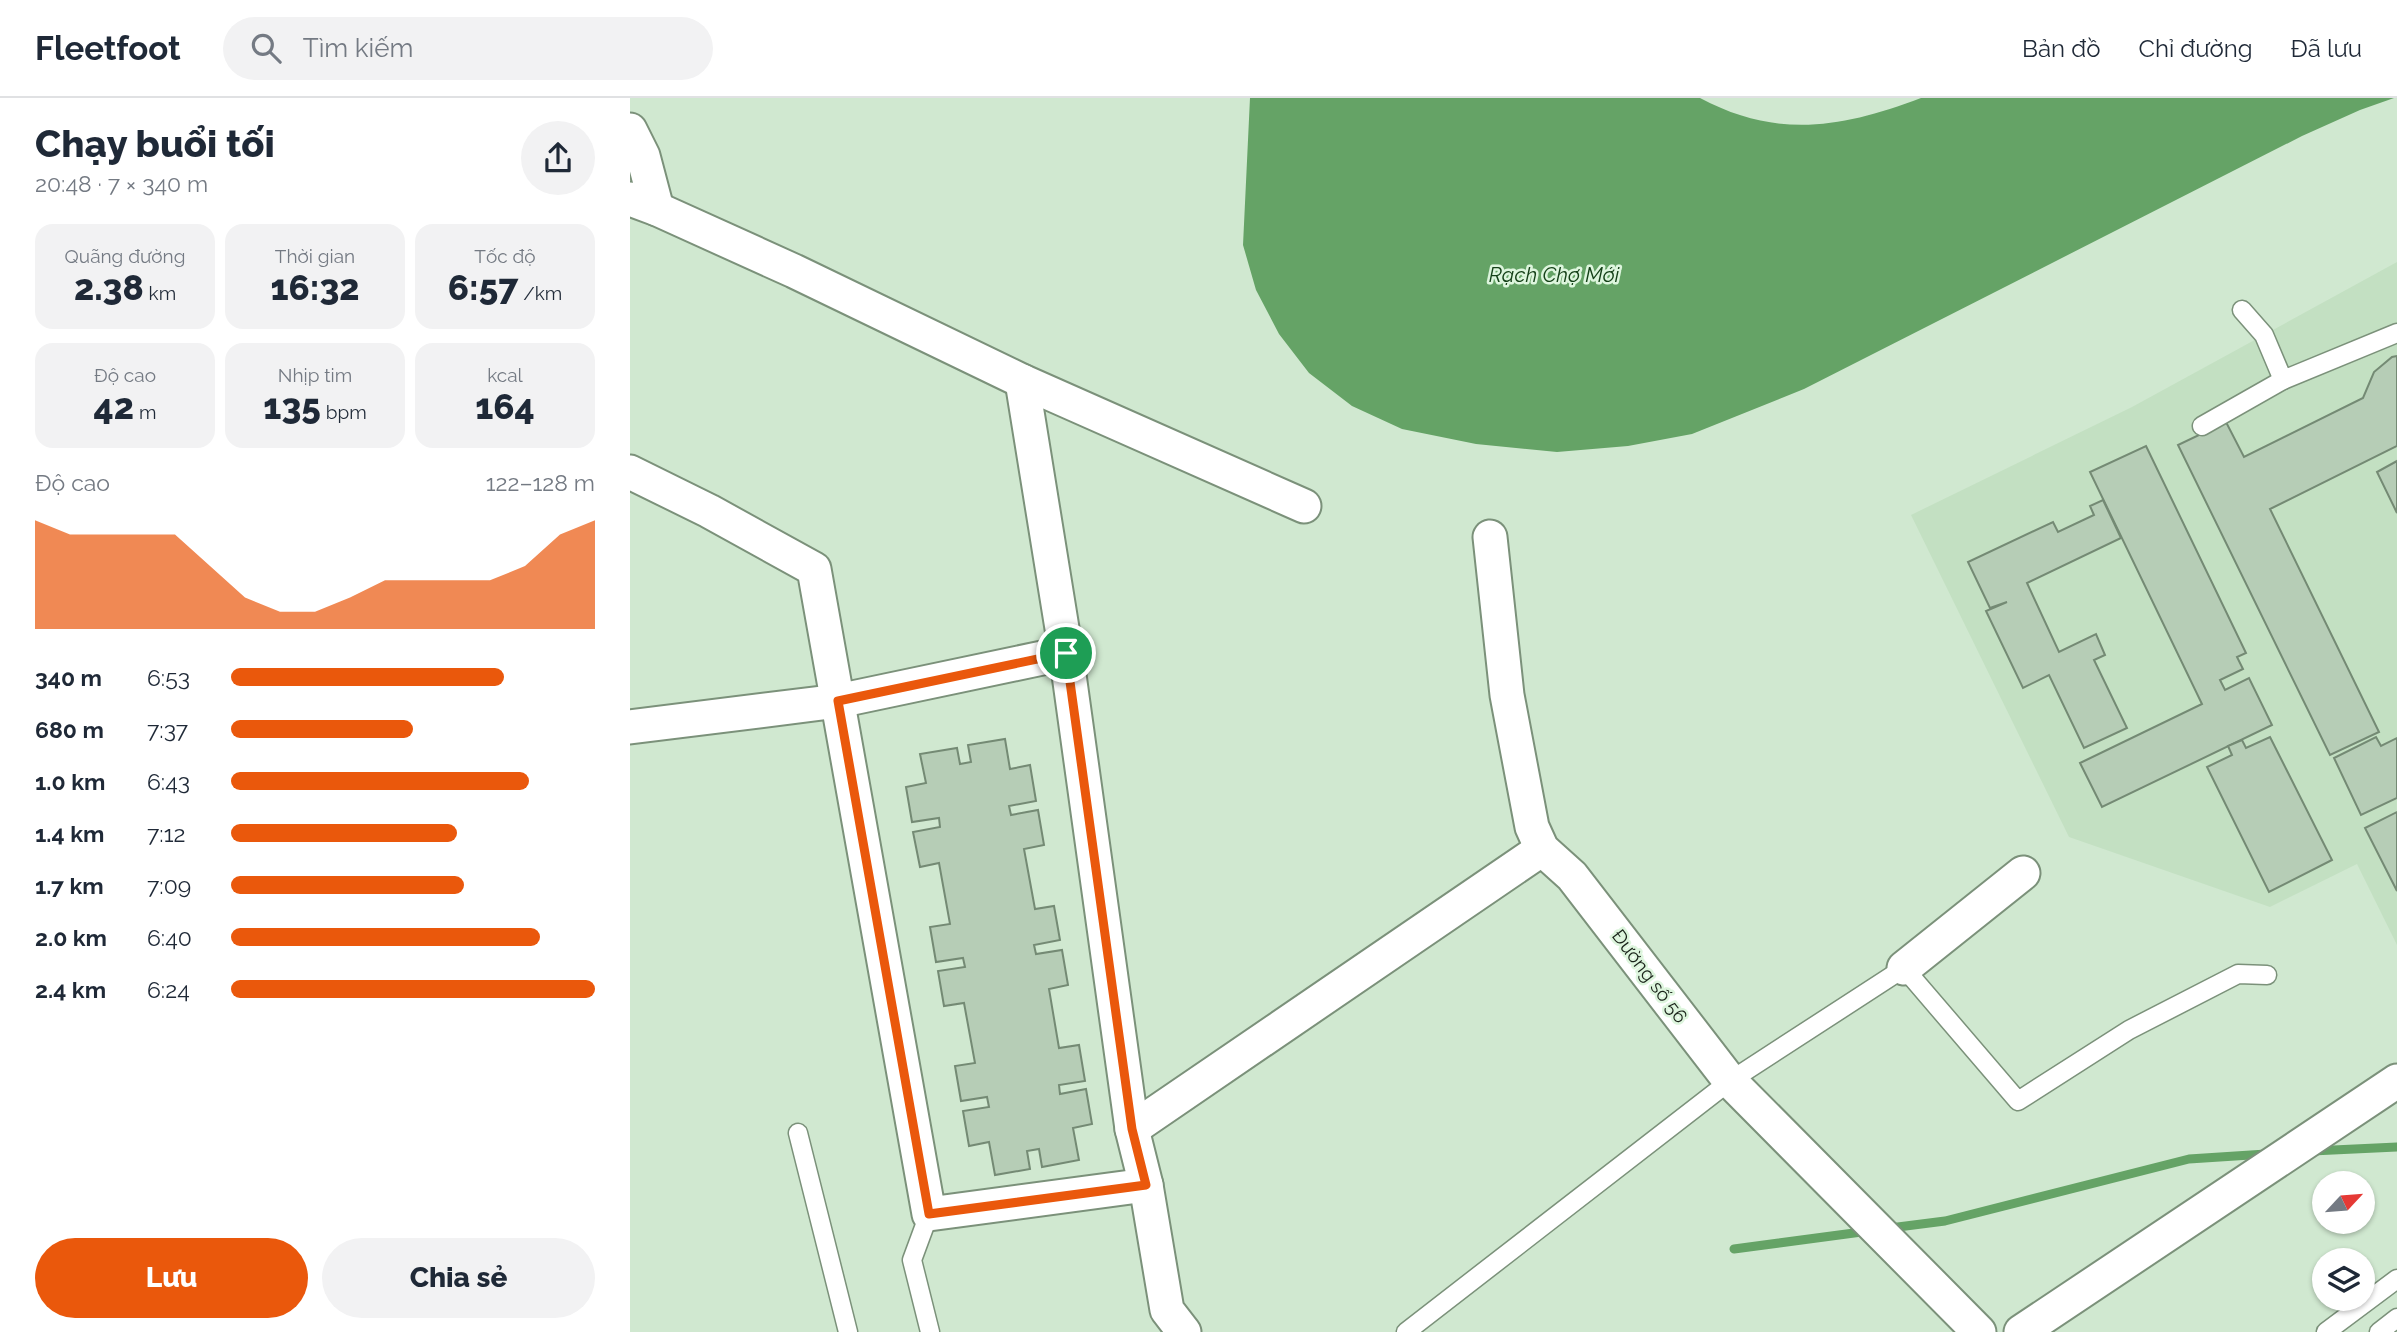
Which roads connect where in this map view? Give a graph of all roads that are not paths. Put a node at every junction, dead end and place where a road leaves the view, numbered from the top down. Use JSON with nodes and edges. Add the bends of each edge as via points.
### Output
{"nodes":[{"id":1,"x":630,"y":130,"type":"edge"},
{"id":2,"x":644,"y":204,"type":"edge"},
{"id":3,"x":2242,"y":310,"type":"dead end"},
{"id":4,"x":2397,"y":333,"type":"edge"},
{"id":5,"x":2283,"y":380,"type":"junction"},
{"id":6,"x":1022,"y":381,"type":"junction"},
{"id":7,"x":2202,"y":426,"type":"dead end"},
{"id":8,"x":630,"y":472,"type":"edge"},
{"id":9,"x":1304,"y":506,"type":"dead end"},
{"id":10,"x":1490,"y":537,"type":"dead end"},
{"id":11,"x":1066,"y":653,"type":"junction"},
{"id":12,"x":838,"y":701,"type":"junction"},
{"id":13,"x":630,"y":726,"type":"edge"},
{"id":14,"x":1542,"y":849,"type":"junction"},
{"id":15,"x":2023,"y":873,"type":"dead end"},
{"id":16,"x":1904,"y":968,"type":"junction"},
{"id":17,"x":2267,"y":975,"type":"dead end"},
{"id":18,"x":1730,"y":1081,"type":"junction"},
{"id":19,"x":2397,"y":1081,"type":"edge"},
{"id":20,"x":1132,"y":1129,"type":"junction"},
{"id":21,"x":798,"y":1133,"type":"dead end"},
{"id":22,"x":1146,"y":1185,"type":"junction"},
{"id":23,"x":929,"y":1214,"type":"junction"},
{"id":24,"x":2397,"y":1279,"type":"edge"},
{"id":25,"x":2397,"y":1318,"type":"edge"},
{"id":26,"x":848,"y":1332,"type":"edge"},
{"id":27,"x":930,"y":1332,"type":"edge"},
{"id":28,"x":1184,"y":1332,"type":"edge"},
{"id":29,"x":1406,"y":1332,"type":"edge"},
{"id":30,"x":1979,"y":1332,"type":"edge"},
{"id":31,"x":2021,"y":1332,"type":"edge"},
{"id":32,"x":2326,"y":1332,"type":"edge"},
{"id":33,"x":2379,"y":1332,"type":"edge"}],
"edges":[{"from":1,"to":2,"type":"street","via":[[643,156]]},
{"from":2,"to":6,"type":"street"},
{"from":3,"to":5,"type":"lane","via":[[2263,335]]},
{"from":4,"to":5,"type":"lane"},
{"from":5,"to":7,"type":"lane"},
{"from":6,"to":9,"type":"street"},
{"from":6,"to":11,"type":"street"},
{"from":8,"to":12,"type":"street","via":[[814,569]]},
{"from":10,"to":14,"type":"street","name":"Đường số 56","via":[[1507,695],[1532,827]]},
{"from":11,"to":12,"type":"street"},
{"from":11,"to":20,"type":"street"},
{"from":12,"to":13,"type":"street"},
{"from":12,"to":23,"type":"street"},
{"from":14,"to":18,"type":"street","name":"Đường số 56","via":[[1573,876]]},
{"from":14,"to":20,"type":"street"},
{"from":15,"to":16,"type":"street"},
{"from":16,"to":17,"type":"lane","via":[[2018,1101],[2129,1030],[2226,980],[2238,974]]},
{"from":16,"to":18,"type":"lane"},
{"from":18,"to":29,"type":"lane"},
{"from":18,"to":30,"type":"street","name":"Đường số 56"},
{"from":19,"to":31,"type":"street"},
{"from":20,"to":22,"type":"street"},
{"from":21,"to":26,"type":"lane"},
{"from":22,"to":23,"type":"street"},
{"from":22,"to":28,"type":"street","via":[[1167,1310]]},
{"from":23,"to":27,"type":"lane","via":[[912,1260]]},
{"from":24,"to":32,"type":"lane"},
{"from":25,"to":33,"type":"lane"}]}
